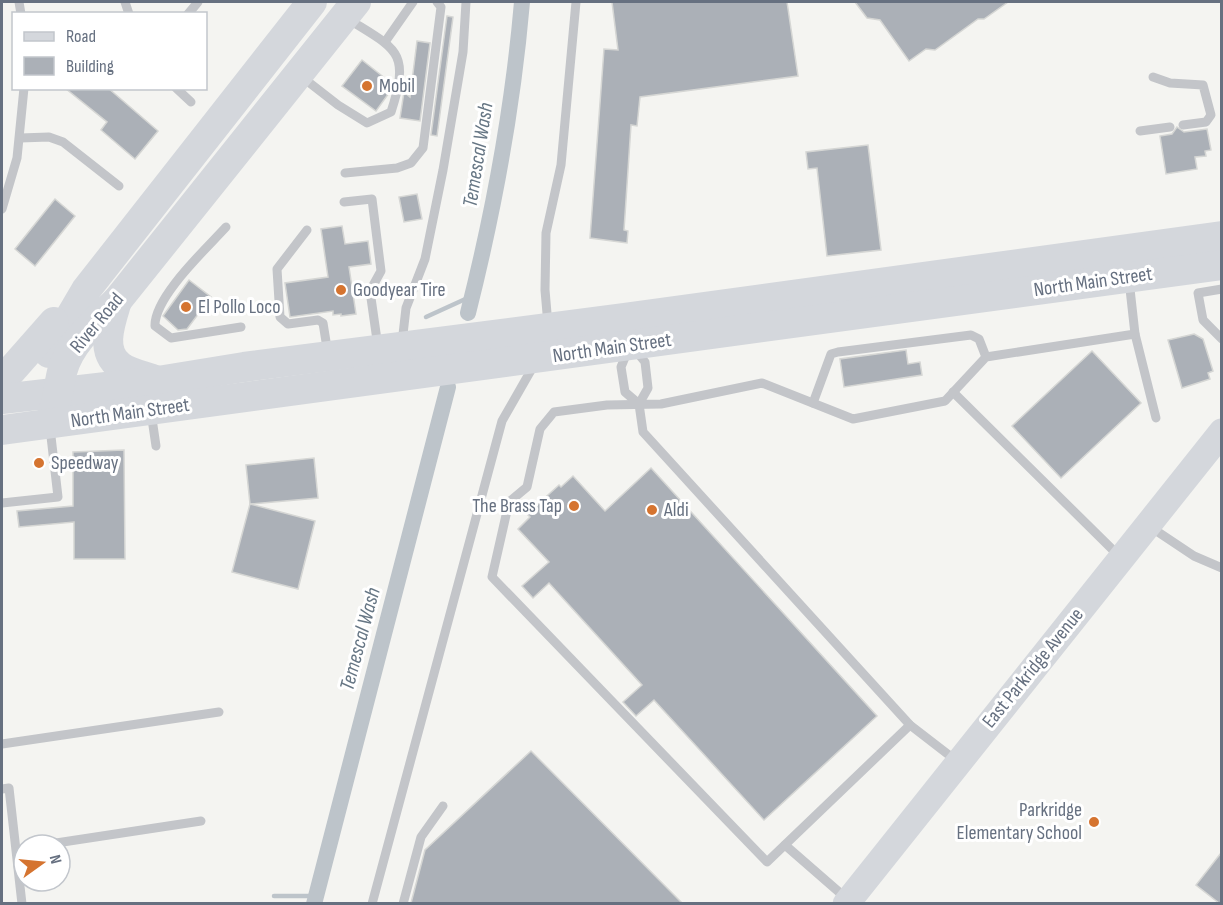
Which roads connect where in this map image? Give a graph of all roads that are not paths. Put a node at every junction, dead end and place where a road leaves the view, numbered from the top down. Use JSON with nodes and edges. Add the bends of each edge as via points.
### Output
{"nodes":[{"id":1,"x":312,"y":2,"type":"edge"},
{"id":2,"x":413,"y":2,"type":"edge"},
{"id":3,"x":437,"y":2,"type":"edge"},
{"id":4,"x":466,"y":2,"type":"edge"},
{"id":5,"x":576,"y":2,"type":"edge"},
{"id":6,"x":345,"y":7,"type":"edge"},
{"id":7,"x":384,"y":42,"type":"junction"},
{"id":8,"x":298,"y":74,"type":"junction"},
{"id":9,"x":1153,"y":77,"type":"dead end"},
{"id":10,"x":24,"y":90,"type":"edge"},
{"id":11,"x":178,"y":90,"type":"edge"},
{"id":12,"x":191,"y":102,"type":"dead end"},
{"id":13,"x":256,"y":125,"type":"junction"},
{"id":14,"x":1183,"y":125,"type":"dead end"},
{"id":15,"x":1170,"y":127,"type":"dead end"},
{"id":16,"x":1140,"y":131,"type":"dead end"},
{"id":17,"x":20,"y":138,"type":"junction"},
{"id":18,"x":345,"y":173,"type":"dead end"},
{"id":19,"x":119,"y":186,"type":"dead end"},
{"id":20,"x":344,"y":202,"type":"dead end"},
{"id":21,"x":2,"y":209,"type":"edge"},
{"id":22,"x":226,"y":227,"type":"dead end"},
{"id":23,"x":307,"y":230,"type":"dead end"},
{"id":24,"x":1221,"y":236,"type":"edge"},
{"id":25,"x":1221,"y":265,"type":"edge"},
{"id":26,"x":1129,"y":278,"type":"junction"},
{"id":27,"x":1221,"y":289,"type":"edge"},
{"id":28,"x":86,"y":290,"type":"junction"},
{"id":29,"x":117,"y":300,"type":"junction"},
{"id":30,"x":241,"y":327,"type":"dead end"},
{"id":31,"x":538,"y":328,"type":"junction"},
{"id":32,"x":628,"y":332,"type":"junction"},
{"id":33,"x":1135,"y":334,"type":"junction"},
{"id":34,"x":1221,"y":339,"type":"edge"},
{"id":35,"x":392,"y":348,"type":"junction"},
{"id":36,"x":328,"y":356,"type":"junction"},
{"id":37,"x":986,"y":357,"type":"junction"},
{"id":38,"x":535,"y":358,"type":"junction"},
{"id":39,"x":2,"y":381,"type":"edge"},
{"id":40,"x":158,"y":381,"type":"junction"},
{"id":41,"x":953,"y":392,"type":"junction"},
{"id":42,"x":48,"y":393,"type":"junction"},
{"id":43,"x":2,"y":399,"type":"edge"},
{"id":44,"x":813,"y":403,"type":"junction"},
{"id":45,"x":639,"y":404,"type":"junction"},
{"id":46,"x":150,"y":410,"type":"junction"},
{"id":47,"x":1156,"y":418,"type":"dead end"},
{"id":48,"x":50,"y":424,"type":"junction"},
{"id":49,"x":2,"y":430,"type":"edge"},
{"id":50,"x":1221,"y":432,"type":"edge"},
{"id":51,"x":156,"y":446,"type":"dead end"},
{"id":52,"x":2,"y":503,"type":"edge"},
{"id":53,"x":1147,"y":525,"type":"junction"},
{"id":54,"x":1121,"y":558,"type":"junction"},
{"id":55,"x":1221,"y":568,"type":"edge"},
{"id":56,"x":219,"y":711,"type":"dead end"},
{"id":57,"x":910,"y":725,"type":"junction"},
{"id":58,"x":2,"y":744,"type":"edge"},
{"id":59,"x":958,"y":763,"type":"junction"},
{"id":60,"x":2,"y":789,"type":"edge"},
{"id":61,"x":443,"y":806,"type":"dead end"},
{"id":62,"x":201,"y":821,"type":"dead end"},
{"id":63,"x":17,"y":833,"type":"edge"},
{"id":64,"x":72,"y":841,"type":"edge"},
{"id":65,"x":785,"y":845,"type":"junction"},
{"id":66,"x":847,"y":902,"type":"edge"},
{"id":67,"x":372,"y":903,"type":"edge"},
{"id":68,"x":404,"y":903,"type":"edge"}],
"edges":[{"from":1,"to":28,"type":"main road","name":"River Road"},
{"from":2,"to":7,"type":"lane"},
{"from":3,"to":18,"type":"lane","via":[[441,7],[423,148],[411,163],[397,168]]},
{"from":4,"to":35,"type":"lane","via":[[463,52],[424,259]]},
{"from":5,"to":31,"type":"lane","via":[[561,165],[546,234],[545,290]]},
{"from":6,"to":7,"type":"lane"},
{"from":6,"to":8,"type":"main road","name":"River Road"},
{"from":6,"to":13,"type":"main road","via":[[266,89]]},
{"from":7,"to":8,"type":"lane","via":[[392,46],[400,81],[391,112],[367,123]]},
{"from":8,"to":13,"type":"main road","name":"River Road"},
{"from":9,"to":14,"type":"lane","via":[[1170,83],[1203,85],[1211,116],[1206,123]]},
{"from":10,"to":17,"type":"lane"},
{"from":11,"to":12,"type":"lane"},
{"from":13,"to":29,"type":"main road","name":"River Road"},
{"from":15,"to":16,"type":"lane"},
{"from":17,"to":19,"type":"lane","via":[[49,137],[63,142]]},
{"from":17,"to":21,"type":"lane"},
{"from":20,"to":35,"type":"lane","via":[[372,199],[381,272],[370,291]]},
{"from":22,"to":30,"type":"lane","via":[[166,297],[155,315],[156,326],[171,338]]},
{"from":23,"to":36,"type":"lane","via":[[277,269],[280,317],[288,324],[318,320],[323,323]]},
{"from":24,"to":32,"type":"main road","name":"North Main Street"},
{"from":25,"to":26,"type":"main road","name":"North Main Street"},
{"from":26,"to":32,"type":"main road","name":"North Main Street"},
{"from":26,"to":33,"type":"lane"},
{"from":27,"to":34,"type":"lane","via":[[1198,293],[1203,320]]},
{"from":28,"to":39,"type":"main road"},
{"from":28,"to":42,"type":"main road","name":"River Road","via":[[47,357]]},
{"from":29,"to":40,"type":"main road","via":[[107,336],[110,352],[120,366]]},
{"from":29,"to":42,"type":"main road","name":"River Road","via":[[88,328]]},
{"from":31,"to":32,"type":"main road","name":"North Main Street"},
{"from":31,"to":35,"type":"main road","name":"North Main Street"},
{"from":32,"to":38,"type":"main road","name":"North Main Street"},
{"from":32,"to":45,"type":"lane","via":[[645,362],[648,388]]},
{"from":32,"to":45,"type":"lane","via":[[621,367],[625,392]]},
{"from":33,"to":37,"type":"lane"},
{"from":33,"to":47,"type":"lane"},
{"from":35,"to":36,"type":"main road","name":"North Main Street"},
{"from":36,"to":40,"type":"main road","name":"North Main Street"},
{"from":37,"to":41,"type":"lane"},
{"from":37,"to":44,"type":"lane","via":[[980,339],[971,335],[838,351],[831,354]]},
{"from":38,"to":46,"type":"main road","name":"North Main Street"},
{"from":38,"to":67,"type":"lane","via":[[502,421]]},
{"from":40,"to":42,"type":"main road","name":"North Main Street"},
{"from":41,"to":44,"type":"lane","via":[[945,401],[853,419]]},
{"from":41,"to":54,"type":"lane"},
{"from":42,"to":43,"type":"main road","name":"North Main Street"},
{"from":42,"to":48,"type":"main road","name":"River Road"},
{"from":44,"to":45,"type":"lane","via":[[762,383],[661,404]]},
{"from":45,"to":57,"type":"lane","via":[[643,432]]},
{"from":45,"to":65,"type":"lane","via":[[554,412],[540,429],[527,487],[509,502],[492,577],[767,862]]},
{"from":46,"to":48,"type":"main road","name":"North Main Street"},
{"from":46,"to":51,"type":"lane"},
{"from":48,"to":49,"type":"main road","name":"North Main Street"},
{"from":48,"to":52,"type":"lane","via":[[58,497]]},
{"from":50,"to":53,"type":"main road","name":"East Parkridge Avenue"},
{"from":53,"to":54,"type":"main road","name":"East Parkridge Avenue"},
{"from":53,"to":55,"type":"lane","via":[[1194,556]]},
{"from":54,"to":59,"type":"main road","name":"East Parkridge Avenue"},
{"from":56,"to":58,"type":"lane"},
{"from":57,"to":59,"type":"lane"},
{"from":57,"to":65,"type":"lane"},
{"from":59,"to":66,"type":"main road","name":"East Parkridge Avenue"},
{"from":60,"to":63,"type":"lane","via":[[9,788]]},
{"from":61,"to":68,"type":"lane","via":[[421,837]]},
{"from":62,"to":64,"type":"lane"},
{"from":65,"to":66,"type":"lane"}]}
